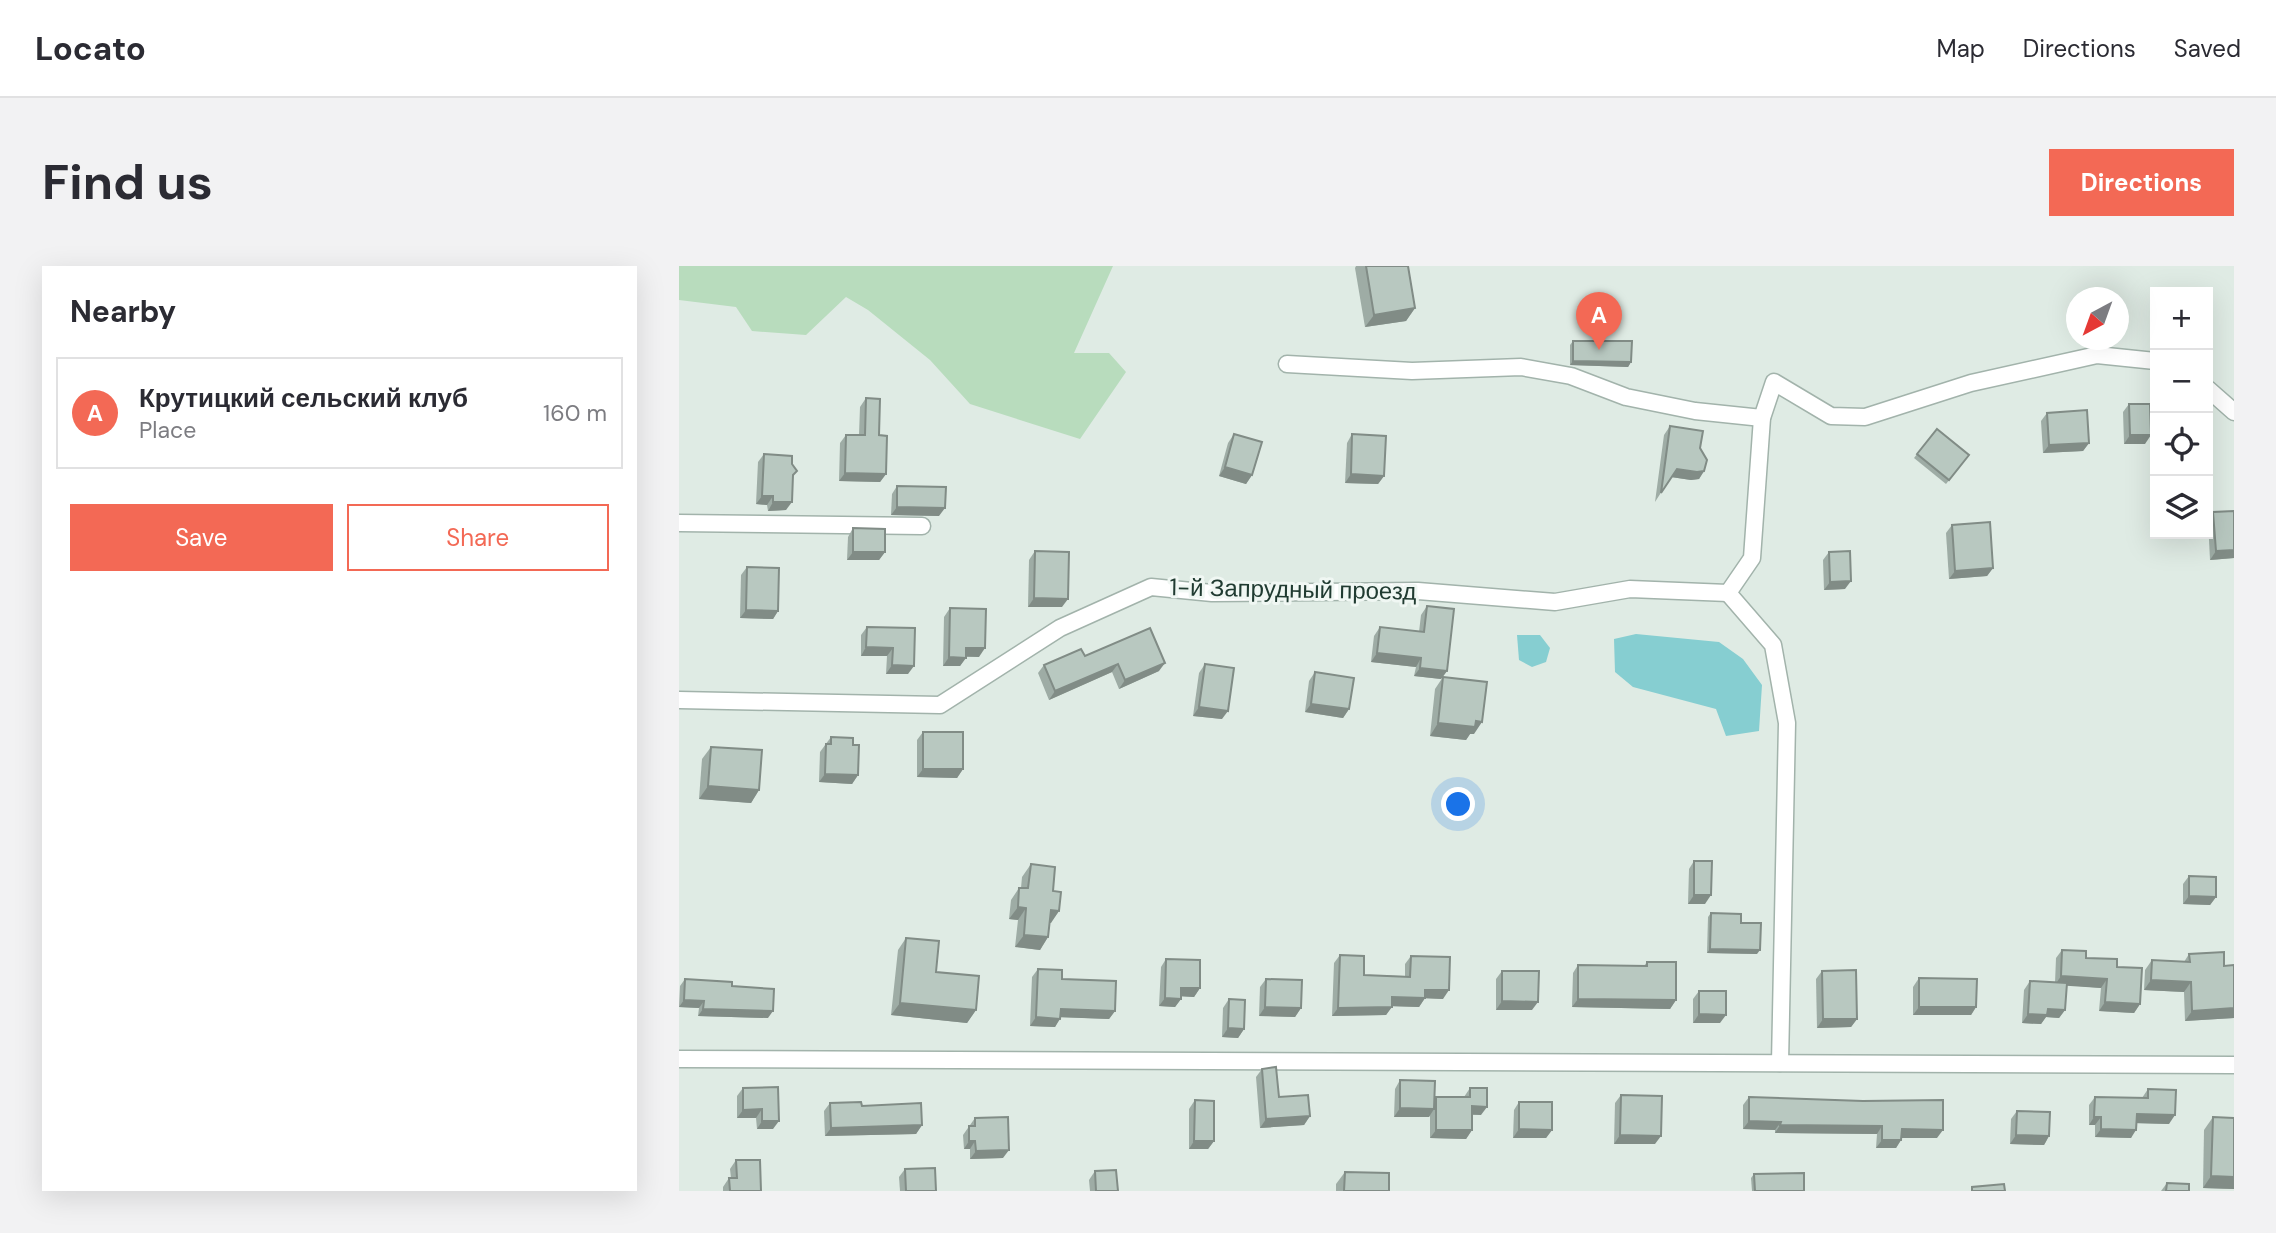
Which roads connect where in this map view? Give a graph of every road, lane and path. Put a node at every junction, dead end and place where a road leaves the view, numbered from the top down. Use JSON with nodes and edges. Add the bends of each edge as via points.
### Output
{"nodes":[{"id":1,"x":2150,"y":360,"type":"edge"},
{"id":2,"x":1287,"y":364,"type":"dead end"},
{"id":3,"x":2213,"y":393,"type":"edge"},
{"id":4,"x":2234,"y":412,"type":"edge"},
{"id":5,"x":1762,"y":418,"type":"junction"},
{"id":6,"x":679,"y":523,"type":"edge"},
{"id":7,"x":922,"y":526,"type":"dead end"},
{"id":8,"x":1728,"y":593,"type":"junction"},
{"id":9,"x":679,"y":700,"type":"edge"},
{"id":10,"x":679,"y":1059,"type":"edge"},
{"id":11,"x":1780,"y":1063,"type":"junction"},
{"id":12,"x":2234,"y":1065,"type":"edge"}],
"edges":[{"from":1,"to":5,"type":"street","via":[[2097,355],[1971,383],[1865,417],[1831,416],[1774,382]]},
{"from":2,"to":5,"type":"street","via":[[1412,371],[1521,367],[1571,376],[1626,397]]},
{"from":3,"to":4,"type":"street"},
{"from":5,"to":8,"type":"street","via":[[1752,558]]},
{"from":6,"to":7,"type":"street"},
{"from":8,"to":9,"type":"street","name":"1-й Запрудный проезд","via":[[1630,589],[1555,602],[1418,591],[1212,593],[1151,587],[1060,628],[940,705]]},
{"from":8,"to":11,"type":"street","via":[[1773,645],[1787,723]]},
{"from":10,"to":11,"type":"street"},
{"from":11,"to":12,"type":"street"}]}
